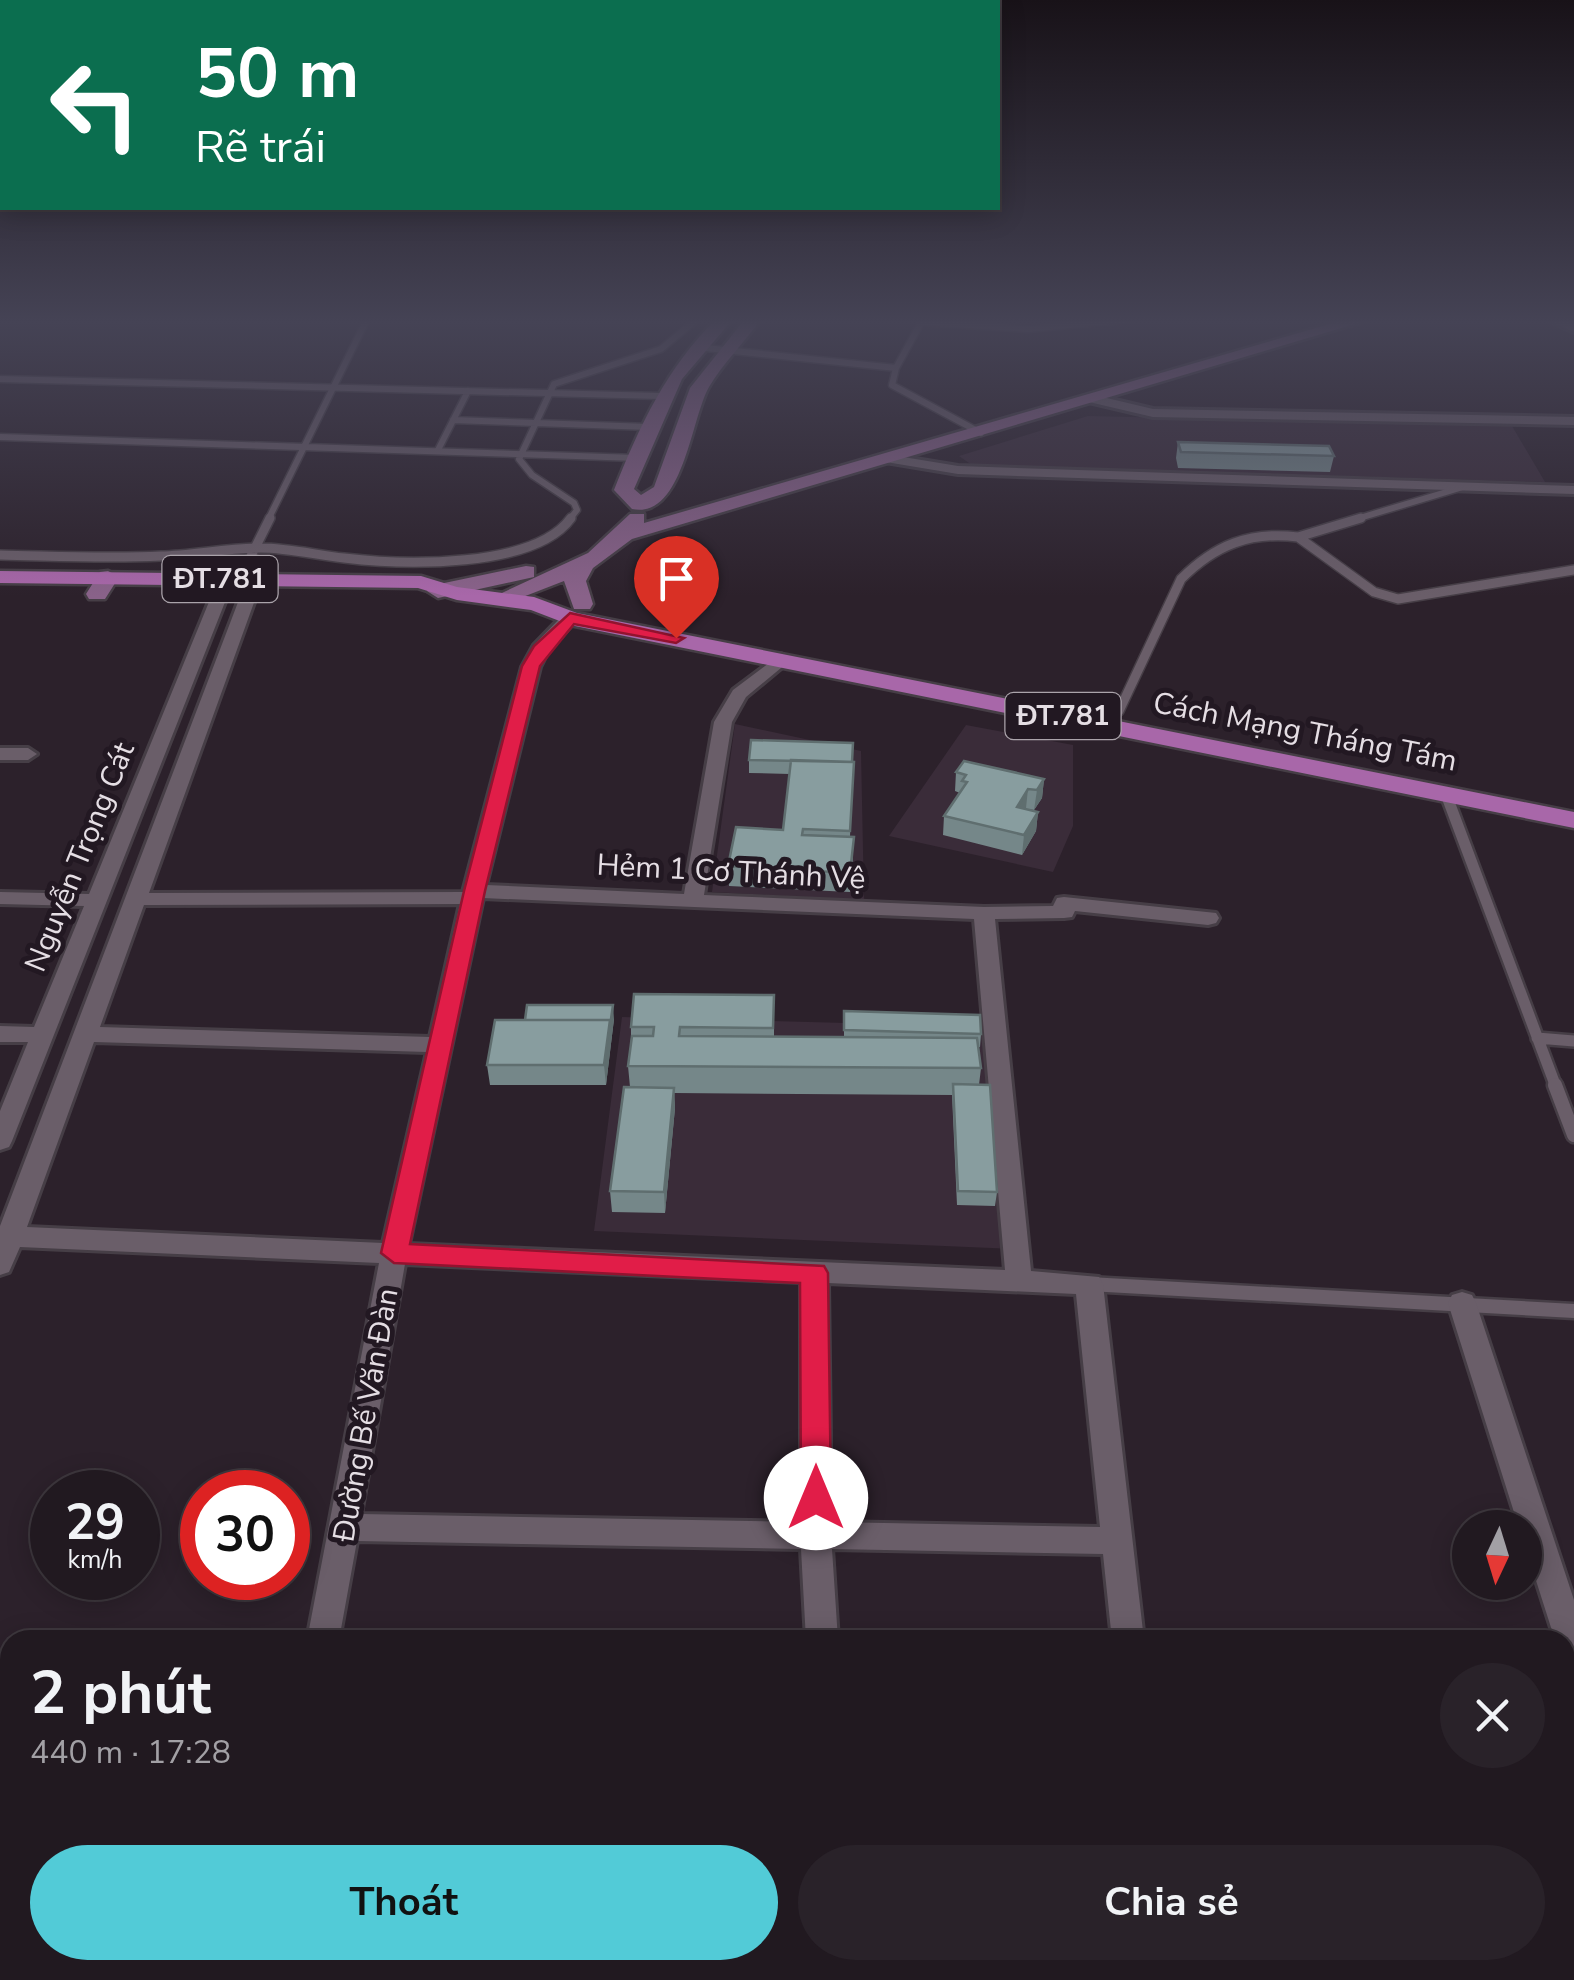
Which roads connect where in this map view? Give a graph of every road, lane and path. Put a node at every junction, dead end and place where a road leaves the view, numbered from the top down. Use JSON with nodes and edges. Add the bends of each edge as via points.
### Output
{"nodes":[{"id":1,"x":323,"y":411,"type":"edge"},
{"id":2,"x":457,"y":411,"type":"edge"},
{"id":3,"x":541,"y":411,"type":"edge"},
{"id":4,"x":655,"y":411,"type":"edge"},
{"id":5,"x":690,"y":411,"type":"edge"},
{"id":6,"x":938,"y":411,"type":"edge"},
{"id":7,"x":1055,"y":411,"type":"edge"},
{"id":8,"x":1146,"y":411,"type":"edge"},
{"id":9,"x":453,"y":420,"type":"junction"},
{"id":10,"x":1574,"y":422,"type":"edge"},
{"id":11,"x":536,"y":423,"type":"junction"},
{"id":12,"x":649,"y":427,"type":"junction"},
{"id":13,"x":982,"y":433,"type":"junction"},
{"id":14,"x":0,"y":438,"type":"edge"},
{"id":15,"x":305,"y":446,"type":"junction"},
{"id":16,"x":438,"y":450,"type":"junction"},
{"id":17,"x":522,"y":453,"type":"junction"},
{"id":18,"x":636,"y":458,"type":"junction"},
{"id":19,"x":891,"y":460,"type":"junction"},
{"id":20,"x":1464,"y":486,"type":"junction"},
{"id":21,"x":1574,"y":490,"type":"edge"},
{"id":22,"x":639,"y":505,"type":"junction"},
{"id":23,"x":627,"y":534,"type":"junction"},
{"id":24,"x":1298,"y":538,"type":"junction"},
{"id":25,"x":255,"y":548,"type":"junction"},
{"id":26,"x":0,"y":555,"type":"edge"},
{"id":27,"x":593,"y":557,"type":"junction"},
{"id":28,"x":1574,"y":570,"type":"edge"},
{"id":29,"x":0,"y":576,"type":"edge"},
{"id":30,"x":103,"y":586,"type":"junction"},
{"id":31,"x":438,"y":591,"type":"junction"},
{"id":32,"x":0,"y":592,"type":"edge"},
{"id":33,"x":235,"y":592,"type":"junction"},
{"id":34,"x":502,"y":598,"type":"junction"},
{"id":35,"x":569,"y":610,"type":"junction"},
{"id":36,"x":781,"y":659,"type":"junction"},
{"id":37,"x":1119,"y":711,"type":"junction"},
{"id":38,"x":0,"y":754,"type":"edge"},
{"id":39,"x":28,"y":754,"type":"dead end"},
{"id":40,"x":1446,"y":794,"type":"junction"},
{"id":41,"x":1574,"y":800,"type":"edge"},
{"id":42,"x":1574,"y":820,"type":"edge"},
{"id":43,"x":473,"y":894,"type":"junction"},
{"id":44,"x":0,"y":898,"type":"edge"},
{"id":45,"x":134,"y":898,"type":"junction"},
{"id":46,"x":94,"y":900,"type":"junction"},
{"id":47,"x":693,"y":900,"type":"junction"},
{"id":48,"x":984,"y":913,"type":"junction"},
{"id":49,"x":1208,"y":918,"type":"dead end"},
{"id":50,"x":0,"y":1034,"type":"edge"},
{"id":51,"x":42,"y":1034,"type":"junction"},
{"id":52,"x":84,"y":1034,"type":"junction"},
{"id":53,"x":1536,"y":1038,"type":"junction"},
{"id":54,"x":1574,"y":1041,"type":"edge"},
{"id":55,"x":440,"y":1045,"type":"junction"},
{"id":56,"x":1574,"y":1135,"type":"edge"},
{"id":57,"x":0,"y":1142,"type":"edge"},
{"id":58,"x":6,"y":1236,"type":"edge"},
{"id":59,"x":394,"y":1253,"type":"junction"},
{"id":60,"x":0,"y":1264,"type":"edge"},
{"id":61,"x":814,"y":1273,"type":"junction"},
{"id":62,"x":1019,"y":1281,"type":"junction"},
{"id":63,"x":1088,"y":1284,"type":"junction"},
{"id":64,"x":1462,"y":1303,"type":"junction"},
{"id":65,"x":1574,"y":1311,"type":"edge"},
{"id":66,"x":347,"y":1527,"type":"junction"},
{"id":67,"x":816,"y":1536,"type":"junction"},
{"id":68,"x":1117,"y":1541,"type":"junction"},
{"id":69,"x":325,"y":1630,"type":"edge"},
{"id":70,"x":821,"y":1630,"type":"edge"},
{"id":71,"x":1127,"y":1630,"type":"edge"},
{"id":72,"x":1571,"y":1630,"type":"edge"}],
"edges":[{"from":1,"to":15,"type":"lane"},
{"from":2,"to":9,"type":"lane"},
{"from":3,"to":11,"type":"lane"},
{"from":4,"to":12,"type":"main road"},
{"from":5,"to":22,"type":"main road","via":[[663,490]]},
{"from":6,"to":13,"type":"lane"},
{"from":7,"to":13,"type":"main road"},
{"from":8,"to":10,"type":"street"},
{"from":9,"to":11,"type":"lane"},
{"from":9,"to":16,"type":"lane"},
{"from":11,"to":12,"type":"lane"},
{"from":11,"to":17,"type":"lane"},
{"from":12,"to":18,"type":"main road"},
{"from":13,"to":19,"type":"main road"},
{"from":14,"to":15,"type":"lane"},
{"from":15,"to":16,"type":"lane"},
{"from":15,"to":25,"type":"lane"},
{"from":16,"to":17,"type":"lane"},
{"from":17,"to":18,"type":"lane"},
{"from":17,"to":25,"type":"lane","via":[[521,465],[577,510],[569,526],[542,541],[454,559],[354,559]]},
{"from":18,"to":22,"type":"main road","via":[[624,490]]},
{"from":19,"to":20,"type":"street","via":[[958,470]]},
{"from":19,"to":23,"type":"main road"},
{"from":20,"to":21,"type":"street"},
{"from":20,"to":24,"type":"lane"},
{"from":22,"to":23,"type":"main road"},
{"from":23,"to":27,"type":"main road"},
{"from":24,"to":28,"type":"lane","via":[[1393,599]]},
{"from":24,"to":37,"type":"lane","via":[[1243,536],[1196,562],[1181,579]]},
{"from":25,"to":26,"type":"lane","via":[[165,556]]},
{"from":25,"to":33,"type":"lane"},
{"from":27,"to":31,"type":"main road"},
{"from":27,"to":34,"type":"main road"},
{"from":27,"to":35,"type":"main road","via":[[575,582]]},
{"from":29,"to":30,"type":"main road","name":"Cách Mạng Tháng Tám","number":"ĐT.781"},
{"from":30,"to":32,"type":"main road","name":"Cách Mạng Tháng Tám","number":"ĐT.781"},
{"from":30,"to":33,"type":"main road","name":"Cách Mạng Tháng Tám","number":"ĐT.781"},
{"from":31,"to":33,"type":"main road","name":"Cách Mạng Tháng Tám","number":"ĐT.781","via":[[414,598]]},
{"from":31,"to":34,"type":"main road","name":"Cách Mạng Tháng Tám","number":"ĐT.781"},
{"from":33,"to":45,"type":"street"},
{"from":33,"to":46,"type":"street","name":"Nguyễn Trọng Cát"},
{"from":34,"to":35,"type":"main road","name":"Cách Mạng Tháng Tám","number":"ĐT.781"},
{"from":35,"to":36,"type":"main road","name":"Cách Mạng Tháng Tám","number":"ĐT.781"},
{"from":35,"to":37,"type":"main road","name":"Cách Mạng Tháng Tám","number":"ĐT.781"},
{"from":35,"to":43,"type":"street","name":"Đường Bế Văn Đàn","via":[[531,666]]},
{"from":36,"to":40,"type":"main road","name":"Cách Mạng Tháng Tám","number":"ĐT.781"},
{"from":36,"to":47,"type":"street","via":[[739,694],[723,722]]},
{"from":37,"to":41,"type":"main road","name":"Cách Mạng Tháng Tám","number":"ĐT.781"},
{"from":38,"to":39,"type":"street"},
{"from":40,"to":42,"type":"main road","name":"Cách Mạng Tháng Tám","number":"ĐT.781"},
{"from":40,"to":53,"type":"lane"},
{"from":43,"to":45,"type":"street","name":"Hẻm 1 Cơ Thánh Vệ"},
{"from":43,"to":47,"type":"street","name":"Hẻm 1 Cơ Thánh Vệ"},
{"from":43,"to":55,"type":"street","name":"Đường Bế Văn Đàn"},
{"from":44,"to":46,"type":"street"},
{"from":45,"to":52,"type":"street"},
{"from":46,"to":51,"type":"street","name":"Nguyễn Trọng Cát"},
{"from":47,"to":48,"type":"street","name":"Hẻm 1 Cơ Thánh Vệ"},
{"from":48,"to":49,"type":"street","name":"Hẻm 1 Cơ Thánh Vệ","via":[[1064,912],[1064,903]]},
{"from":48,"to":62,"type":"street"},
{"from":50,"to":51,"type":"street"},
{"from":51,"to":57,"type":"street","name":"Nguyễn Trọng Cát"},
{"from":52,"to":55,"type":"street"},
{"from":52,"to":58,"type":"street"},
{"from":53,"to":54,"type":"lane"},
{"from":53,"to":56,"type":"lane"},
{"from":55,"to":59,"type":"street","name":"Đường Bế Văn Đàn"},
{"from":58,"to":59,"type":"street"},
{"from":58,"to":60,"type":"street"},
{"from":59,"to":61,"type":"street"},
{"from":59,"to":66,"type":"street","name":"Đường Bế Văn Đàn"},
{"from":61,"to":62,"type":"street"},
{"from":61,"to":67,"type":"street"},
{"from":62,"to":63,"type":"street"},
{"from":63,"to":64,"type":"lane"},
{"from":63,"to":68,"type":"street"},
{"from":64,"to":65,"type":"lane"},
{"from":64,"to":72,"type":"street"},
{"from":66,"to":67,"type":"street"},
{"from":66,"to":69,"type":"street","name":"Đường Bế Văn Đàn"},
{"from":67,"to":68,"type":"street"},
{"from":67,"to":70,"type":"street"},
{"from":68,"to":71,"type":"street"}]}
